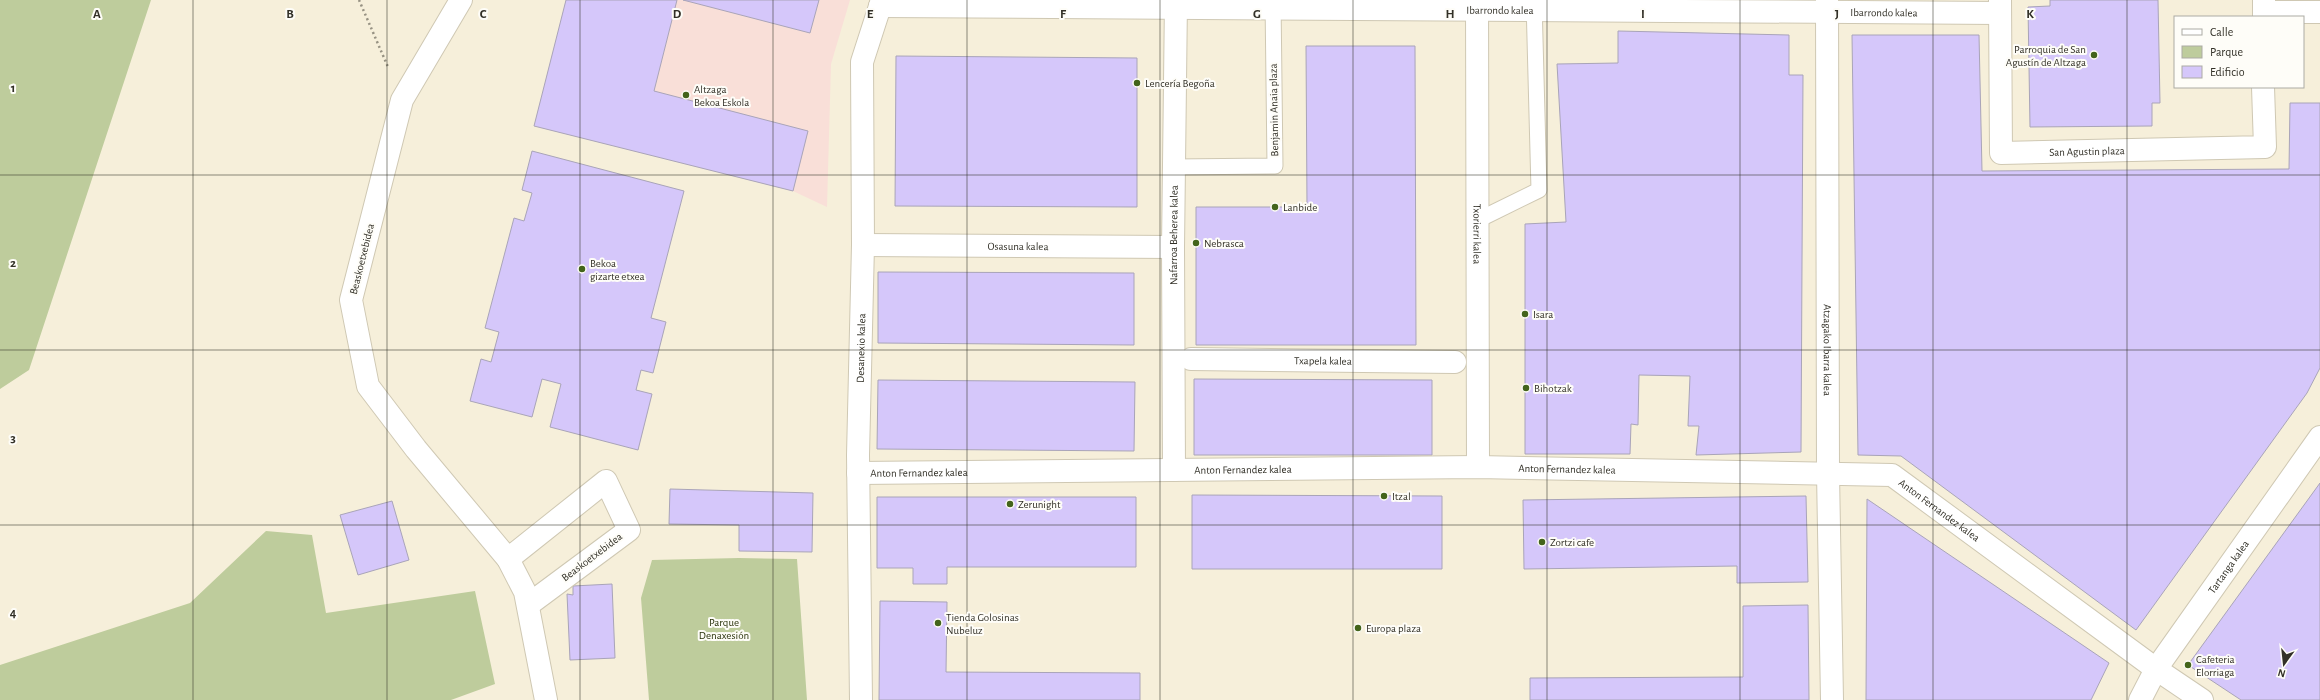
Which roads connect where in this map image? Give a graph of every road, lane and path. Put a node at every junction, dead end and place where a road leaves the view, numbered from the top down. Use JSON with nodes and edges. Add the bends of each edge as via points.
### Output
{"nodes":[{"id":1,"x":359,"y":0,"type":"edge"},
{"id":2,"x":461,"y":0,"type":"edge"},
{"id":3,"x":881,"y":3,"type":"edge"},
{"id":4,"x":1176,"y":4,"type":"edge"},
{"id":5,"x":1273,"y":4,"type":"edge"},
{"id":6,"x":1477,"y":5,"type":"edge"},
{"id":7,"x":1534,"y":5,"type":"edge"},
{"id":8,"x":1827,"y":6,"type":"edge"},
{"id":9,"x":2000,"y":6,"type":"edge"},
{"id":10,"x":2264,"y":10,"type":"edge"},
{"id":11,"x":2320,"y":12,"type":"edge"},
{"id":12,"x":378,"y":43,"type":"dead end"},
{"id":13,"x":2263,"y":88,"type":"edge"},
{"id":14,"x":1174,"y":167,"type":"junction"},
{"id":15,"x":1478,"y":220,"type":"junction"},
{"id":16,"x":863,"y":245,"type":"junction"},
{"id":17,"x":1173,"y":247,"type":"junction"},
{"id":18,"x":1192,"y":359,"type":"dead end"},
{"id":19,"x":1456,"y":362,"type":"dead end"},
{"id":20,"x":2320,"y":437,"type":"edge"},
{"id":21,"x":1478,"y":467,"type":"junction"},
{"id":22,"x":1174,"y":470,"type":"junction"},
{"id":23,"x":858,"y":473,"type":"junction"},
{"id":24,"x":1828,"y":473,"type":"junction"},
{"id":25,"x":508,"y":559,"type":"junction"},
{"id":26,"x":528,"y":605,"type":"junction"},
{"id":27,"x":2156,"y":669,"type":"junction"},
{"id":28,"x":546,"y":700,"type":"edge"},
{"id":29,"x":861,"y":700,"type":"edge"},
{"id":30,"x":1832,"y":700,"type":"edge"},
{"id":31,"x":2140,"y":700,"type":"edge"},
{"id":32,"x":2202,"y":700,"type":"edge"}],
"edges":[{"from":1,"to":12,"type":"path"},
{"from":2,"to":25,"type":"street","name":"Beaskoetxebidea","via":[[402,100],[351,300],[368,386],[416,449]]},
{"from":3,"to":4,"type":"street","name":"Ibarrondo kalea"},
{"from":3,"to":16,"type":"street","name":"Desanexio kalea","via":[[862,62]]},
{"from":4,"to":5,"type":"street","name":"Ibarrondo kalea"},
{"from":4,"to":14,"type":"street","name":"Nafarroa Beherea kalea"},
{"from":5,"to":6,"type":"street","name":"Ibarrondo kalea"},
{"from":5,"to":14,"type":"lane","name":"Benjamin Anaia plaza","via":[[1275,166]]},
{"from":6,"to":7,"type":"street","name":"Ibarrondo kalea"},
{"from":6,"to":15,"type":"street","name":"Txorierri kalea"},
{"from":7,"to":8,"type":"street","name":"Ibarrondo kalea"},
{"from":7,"to":15,"type":"lane","via":[[1539,190]]},
{"from":8,"to":9,"type":"street","name":"Ibarrondo kalea"},
{"from":8,"to":24,"type":"street","name":"Atzagako Ibarra kalea"},
{"from":9,"to":13,"type":"street","name":"San Agustin plaza","via":[[2001,153],[2265,147]]},
{"from":10,"to":11,"type":"street"},
{"from":14,"to":17,"type":"street","name":"Nafarroa Beherea kalea"},
{"from":15,"to":21,"type":"street","name":"Txorierri kalea"},
{"from":16,"to":17,"type":"street","name":"Osasuna kalea"},
{"from":16,"to":23,"type":"street","name":"Desanexio kalea"},
{"from":17,"to":22,"type":"street","name":"Nafarroa Beherea kalea"},
{"from":18,"to":19,"type":"street","name":"Txapela kalea"},
{"from":20,"to":27,"type":"street","name":"Tartanga kalea"},
{"from":21,"to":22,"type":"street","name":"Anton Fernandez kalea"},
{"from":21,"to":24,"type":"street","name":"Anton Fernandez kalea"},
{"from":22,"to":23,"type":"street","name":"Anton Fernandez kalea"},
{"from":23,"to":29,"type":"street","name":"Desanexio kalea"},
{"from":24,"to":27,"type":"street","name":"Anton Fernandez kalea","via":[[1892,475]]},
{"from":24,"to":30,"type":"street","name":"Atzagako Ibarra kalea"},
{"from":25,"to":26,"type":"street","name":"Beaskoetxebidea","via":[[525,592]]},
{"from":25,"to":26,"type":"street","name":"Beaskoetxebidea","via":[[606,480],[629,530]]},
{"from":26,"to":28,"type":"street","name":"Beaskoetxebidea"},
{"from":27,"to":31,"type":"street","name":"Tartanga kalea"},
{"from":27,"to":32,"type":"street","name":"Anton Fernandez kalea"}]}
